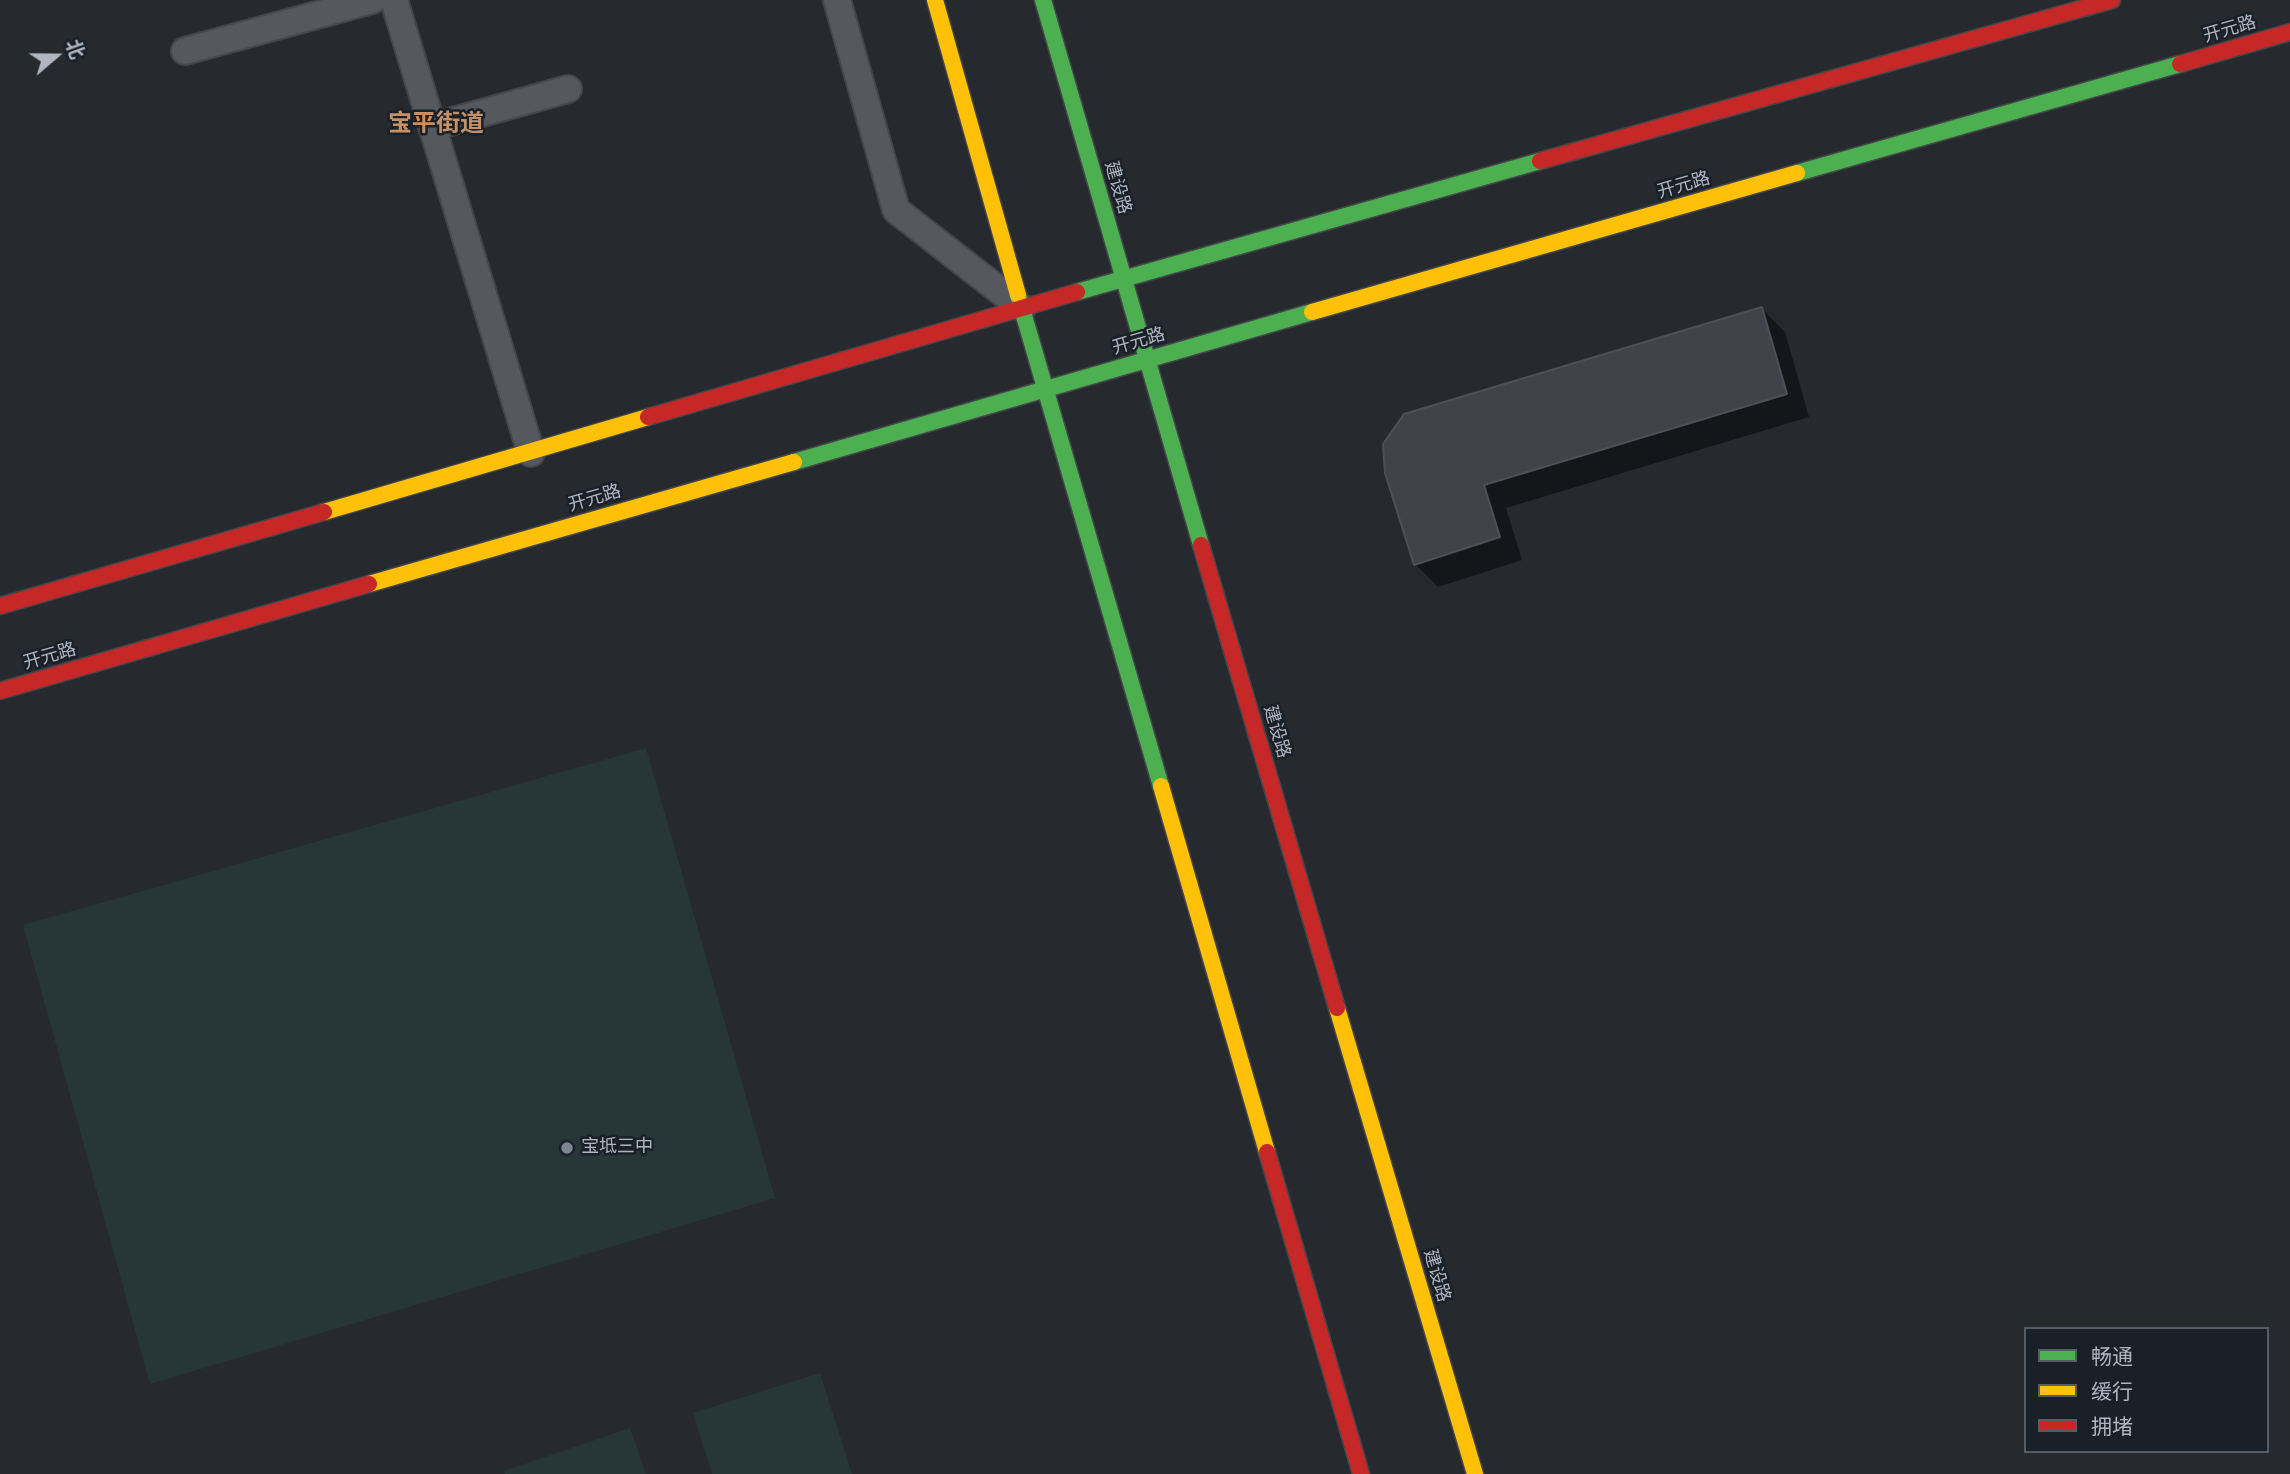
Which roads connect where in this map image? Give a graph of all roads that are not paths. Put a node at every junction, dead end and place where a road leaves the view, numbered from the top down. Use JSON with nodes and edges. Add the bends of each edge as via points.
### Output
{"nodes":[{"id":1,"x":372,"y":0,"type":"edge"},
{"id":2,"x":394,"y":0,"type":"edge"},
{"id":3,"x":837,"y":0,"type":"edge"},
{"id":4,"x":935,"y":0,"type":"edge"},
{"id":5,"x":1043,"y":0,"type":"edge"},
{"id":6,"x":2112,"y":0,"type":"edge"},
{"id":7,"x":2290,"y":32,"type":"edge"},
{"id":8,"x":186,"y":51,"type":"dead end"},
{"id":9,"x":568,"y":89,"type":"dead end"},
{"id":10,"x":432,"y":127,"type":"junction"},
{"id":11,"x":1122,"y":279,"type":"junction"},
{"id":12,"x":1023,"y":308,"type":"junction"},
{"id":13,"x":1146,"y":360,"type":"junction"},
{"id":14,"x":1045,"y":389,"type":"junction"},
{"id":15,"x":531,"y":453,"type":"junction"},
{"id":16,"x":0,"y":606,"type":"edge"},
{"id":17,"x":0,"y":691,"type":"edge"},
{"id":18,"x":1361,"y":1474,"type":"edge"},
{"id":19,"x":1475,"y":1474,"type":"edge"}],
"edges":[{"from":1,"to":8,"type":"lane"},
{"from":2,"to":10,"type":"lane"},
{"from":3,"to":12,"type":"lane","via":[[896,210]]},
{"from":4,"to":12,"type":"main road"},
{"from":5,"to":11,"type":"main road","name":"建设路"},
{"from":6,"to":11,"type":"main road"},
{"from":7,"to":13,"type":"main road","name":"开元路"},
{"from":9,"to":10,"type":"lane"},
{"from":10,"to":15,"type":"lane"},
{"from":11,"to":12,"type":"main road"},
{"from":11,"to":13,"type":"main road","name":"建设路"},
{"from":12,"to":14,"type":"main road"},
{"from":12,"to":15,"type":"main road"},
{"from":13,"to":14,"type":"main road","name":"开元路"},
{"from":13,"to":19,"type":"main road","name":"建设路"},
{"from":14,"to":17,"type":"main road","name":"开元路"},
{"from":14,"to":18,"type":"main road"},
{"from":15,"to":16,"type":"main road"}]}
